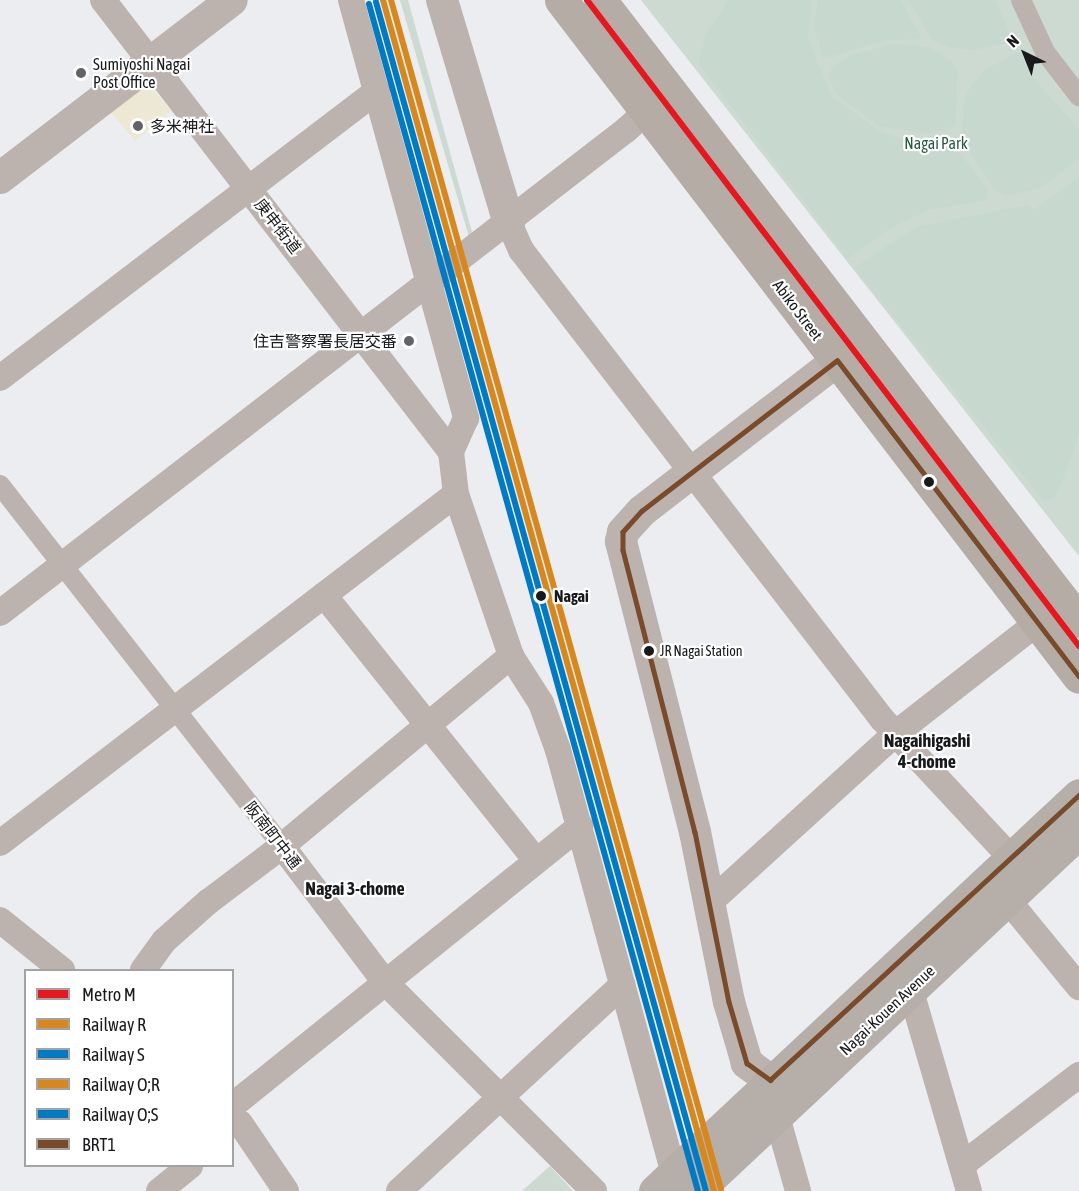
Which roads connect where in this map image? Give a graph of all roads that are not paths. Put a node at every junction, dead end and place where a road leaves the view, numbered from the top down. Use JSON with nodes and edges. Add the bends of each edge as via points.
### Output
{"nodes":[{"id":1,"x":103,"y":0,"type":"edge"},
{"id":2,"x":232,"y":0,"type":"edge"},
{"id":3,"x":351,"y":0,"type":"edge"},
{"id":4,"x":442,"y":0,"type":"edge"},
{"id":5,"x":561,"y":0,"type":"edge"},
{"id":6,"x":600,"y":0,"type":"edge"},
{"id":7,"x":1022,"y":0,"type":"edge"},
{"id":8,"x":151,"y":62,"type":"junction"},
{"id":9,"x":650,"y":66,"type":"junction"},
{"id":10,"x":376,"y":91,"type":"junction"},
{"id":11,"x":1079,"y":96,"type":"edge"},
{"id":12,"x":647,"y":111,"type":"junction"},
{"id":13,"x":0,"y":178,"type":"edge"},
{"id":14,"x":248,"y":186,"type":"junction"},
{"id":15,"x":509,"y":223,"type":"junction"},
{"id":16,"x":428,"y":285,"type":"junction"},
{"id":17,"x":363,"y":335,"type":"junction"},
{"id":18,"x":837,"y":361,"type":"junction"},
{"id":19,"x":0,"y":378,"type":"edge"},
{"id":20,"x":451,"y":452,"type":"junction"},
{"id":21,"x":693,"y":472,"type":"junction"},
{"id":22,"x":0,"y":484,"type":"edge"},
{"id":23,"x":456,"y":494,"type":"junction"},
{"id":24,"x":62,"y":566,"type":"junction"},
{"id":25,"x":324,"y":595,"type":"junction"},
{"id":26,"x":0,"y":613,"type":"edge"},
{"id":27,"x":1079,"y":621,"type":"edge"},
{"id":28,"x":1037,"y":623,"type":"junction"},
{"id":29,"x":511,"y":656,"type":"junction"},
{"id":30,"x":1079,"y":677,"type":"edge"},
{"id":31,"x":175,"y":709,"type":"junction"},
{"id":32,"x":424,"y":724,"type":"junction"},
{"id":33,"x":895,"y":734,"type":"junction"},
{"id":34,"x":1079,"y":795,"type":"edge"},
{"id":35,"x":580,"y":826,"type":"junction"},
{"id":36,"x":1079,"y":832,"type":"edge"},
{"id":37,"x":0,"y":843,"type":"edge"},
{"id":38,"x":282,"y":846,"type":"junction"},
{"id":39,"x":1011,"y":858,"type":"junction"},
{"id":40,"x":535,"y":859,"type":"junction"},
{"id":41,"x":1007,"y":899,"type":"junction"},
{"id":42,"x":707,"y":905,"type":"junction"},
{"id":43,"x":0,"y":920,"type":"edge"},
{"id":44,"x":61,"y":969,"type":"edge"},
{"id":45,"x":144,"y":969,"type":"edge"},
{"id":46,"x":384,"y":981,"type":"junction"},
{"id":47,"x":622,"y":985,"type":"junction"},
{"id":48,"x":1079,"y":987,"type":"edge"},
{"id":49,"x":910,"y":988,"type":"junction"},
{"id":50,"x":1079,"y":1075,"type":"edge"},
{"id":51,"x":770,"y":1080,"type":"junction"},
{"id":52,"x":499,"y":1097,"type":"junction"},
{"id":53,"x":776,"y":1113,"type":"junction"},
{"id":54,"x":234,"y":1117,"type":"edge"},
{"id":55,"x":962,"y":1165,"type":"junction"},
{"id":56,"x":189,"y":1167,"type":"edge"},
{"id":57,"x":675,"y":1185,"type":"edge"},
{"id":58,"x":159,"y":1191,"type":"edge"},
{"id":59,"x":286,"y":1191,"type":"edge"},
{"id":60,"x":399,"y":1191,"type":"edge"},
{"id":61,"x":594,"y":1191,"type":"edge"},
{"id":62,"x":798,"y":1191,"type":"edge"},
{"id":63,"x":969,"y":1191,"type":"edge"}],
"edges":[{"from":1,"to":8,"type":"street","name":"庚申街道"},
{"from":2,"to":8,"type":"street"},
{"from":3,"to":10,"type":"street"},
{"from":4,"to":15,"type":"street"},
{"from":5,"to":12,"type":"main road","name":"Abiko Street"},
{"from":6,"to":9,"type":"main road","name":"Abiko Street"},
{"from":7,"to":11,"type":"street","via":[[1045,52]]},
{"from":8,"to":13,"type":"street"},
{"from":8,"to":14,"type":"street","name":"庚申街道"},
{"from":9,"to":12,"type":"street"},
{"from":9,"to":27,"type":"main road","name":"Abiko Street"},
{"from":10,"to":14,"type":"street"},
{"from":10,"to":16,"type":"street"},
{"from":12,"to":15,"type":"street"},
{"from":12,"to":18,"type":"main road","name":"Abiko Street"},
{"from":14,"to":17,"type":"street","name":"庚申街道"},
{"from":14,"to":19,"type":"street"},
{"from":15,"to":16,"type":"street"},
{"from":15,"to":21,"type":"street","via":[[521,250]]},
{"from":16,"to":17,"type":"street"},
{"from":16,"to":20,"type":"street","via":[[466,418]]},
{"from":17,"to":20,"type":"street","name":"庚申街道"},
{"from":17,"to":24,"type":"street"},
{"from":18,"to":21,"type":"street"},
{"from":18,"to":28,"type":"main road","name":"Abiko Street"},
{"from":20,"to":23,"type":"street"},
{"from":21,"to":33,"type":"street"},
{"from":21,"to":42,"type":"street","via":[[631,521],[621,541],[695,832]]},
{"from":22,"to":24,"type":"street","name":"阪南町中通"},
{"from":23,"to":25,"type":"street"},
{"from":23,"to":29,"type":"street"},
{"from":24,"to":26,"type":"street"},
{"from":24,"to":31,"type":"street","name":"阪南町中通"},
{"from":25,"to":31,"type":"street"},
{"from":25,"to":32,"type":"street"},
{"from":28,"to":30,"type":"main road","name":"Abiko Street"},
{"from":28,"to":33,"type":"street"},
{"from":29,"to":32,"type":"street"},
{"from":29,"to":35,"type":"street","via":[[541,703]]},
{"from":31,"to":37,"type":"street"},
{"from":31,"to":38,"type":"street","name":"阪南町中通"},
{"from":32,"to":38,"type":"street"},
{"from":32,"to":40,"type":"street"},
{"from":33,"to":39,"type":"street"},
{"from":33,"to":42,"type":"street"},
{"from":34,"to":39,"type":"highway","name":"Nagai-Kouen Avenue"},
{"from":35,"to":40,"type":"street"},
{"from":35,"to":47,"type":"street"},
{"from":36,"to":41,"type":"highway","name":"Nagai-Kouen Avenue"},
{"from":38,"to":45,"type":"street","via":[[164,941]]},
{"from":38,"to":46,"type":"street","name":"阪南町中通"},
{"from":39,"to":51,"type":"highway","name":"Nagai-Kouen Avenue"},
{"from":40,"to":46,"type":"street"},
{"from":41,"to":48,"type":"street"},
{"from":41,"to":49,"type":"highway","name":"Nagai-Kouen Avenue"},
{"from":42,"to":51,"type":"street","via":[[747,1063]]},
{"from":43,"to":44,"type":"street"},
{"from":46,"to":52,"type":"street","name":"阪南町中通"},
{"from":46,"to":54,"type":"street"},
{"from":47,"to":52,"type":"street"},
{"from":47,"to":57,"type":"street"},
{"from":49,"to":53,"type":"highway","name":"Nagai-Kouen Avenue"},
{"from":49,"to":55,"type":"street"},
{"from":50,"to":55,"type":"street"},
{"from":51,"to":57,"type":"highway","name":"Nagai-Kouen Avenue"},
{"from":52,"to":60,"type":"street"},
{"from":52,"to":61,"type":"street","name":"阪南町中通"},
{"from":53,"to":57,"type":"highway","name":"Nagai-Kouen Avenue"},
{"from":53,"to":62,"type":"street"},
{"from":54,"to":59,"type":"street"},
{"from":55,"to":63,"type":"street"},
{"from":56,"to":58,"type":"street"}]}
